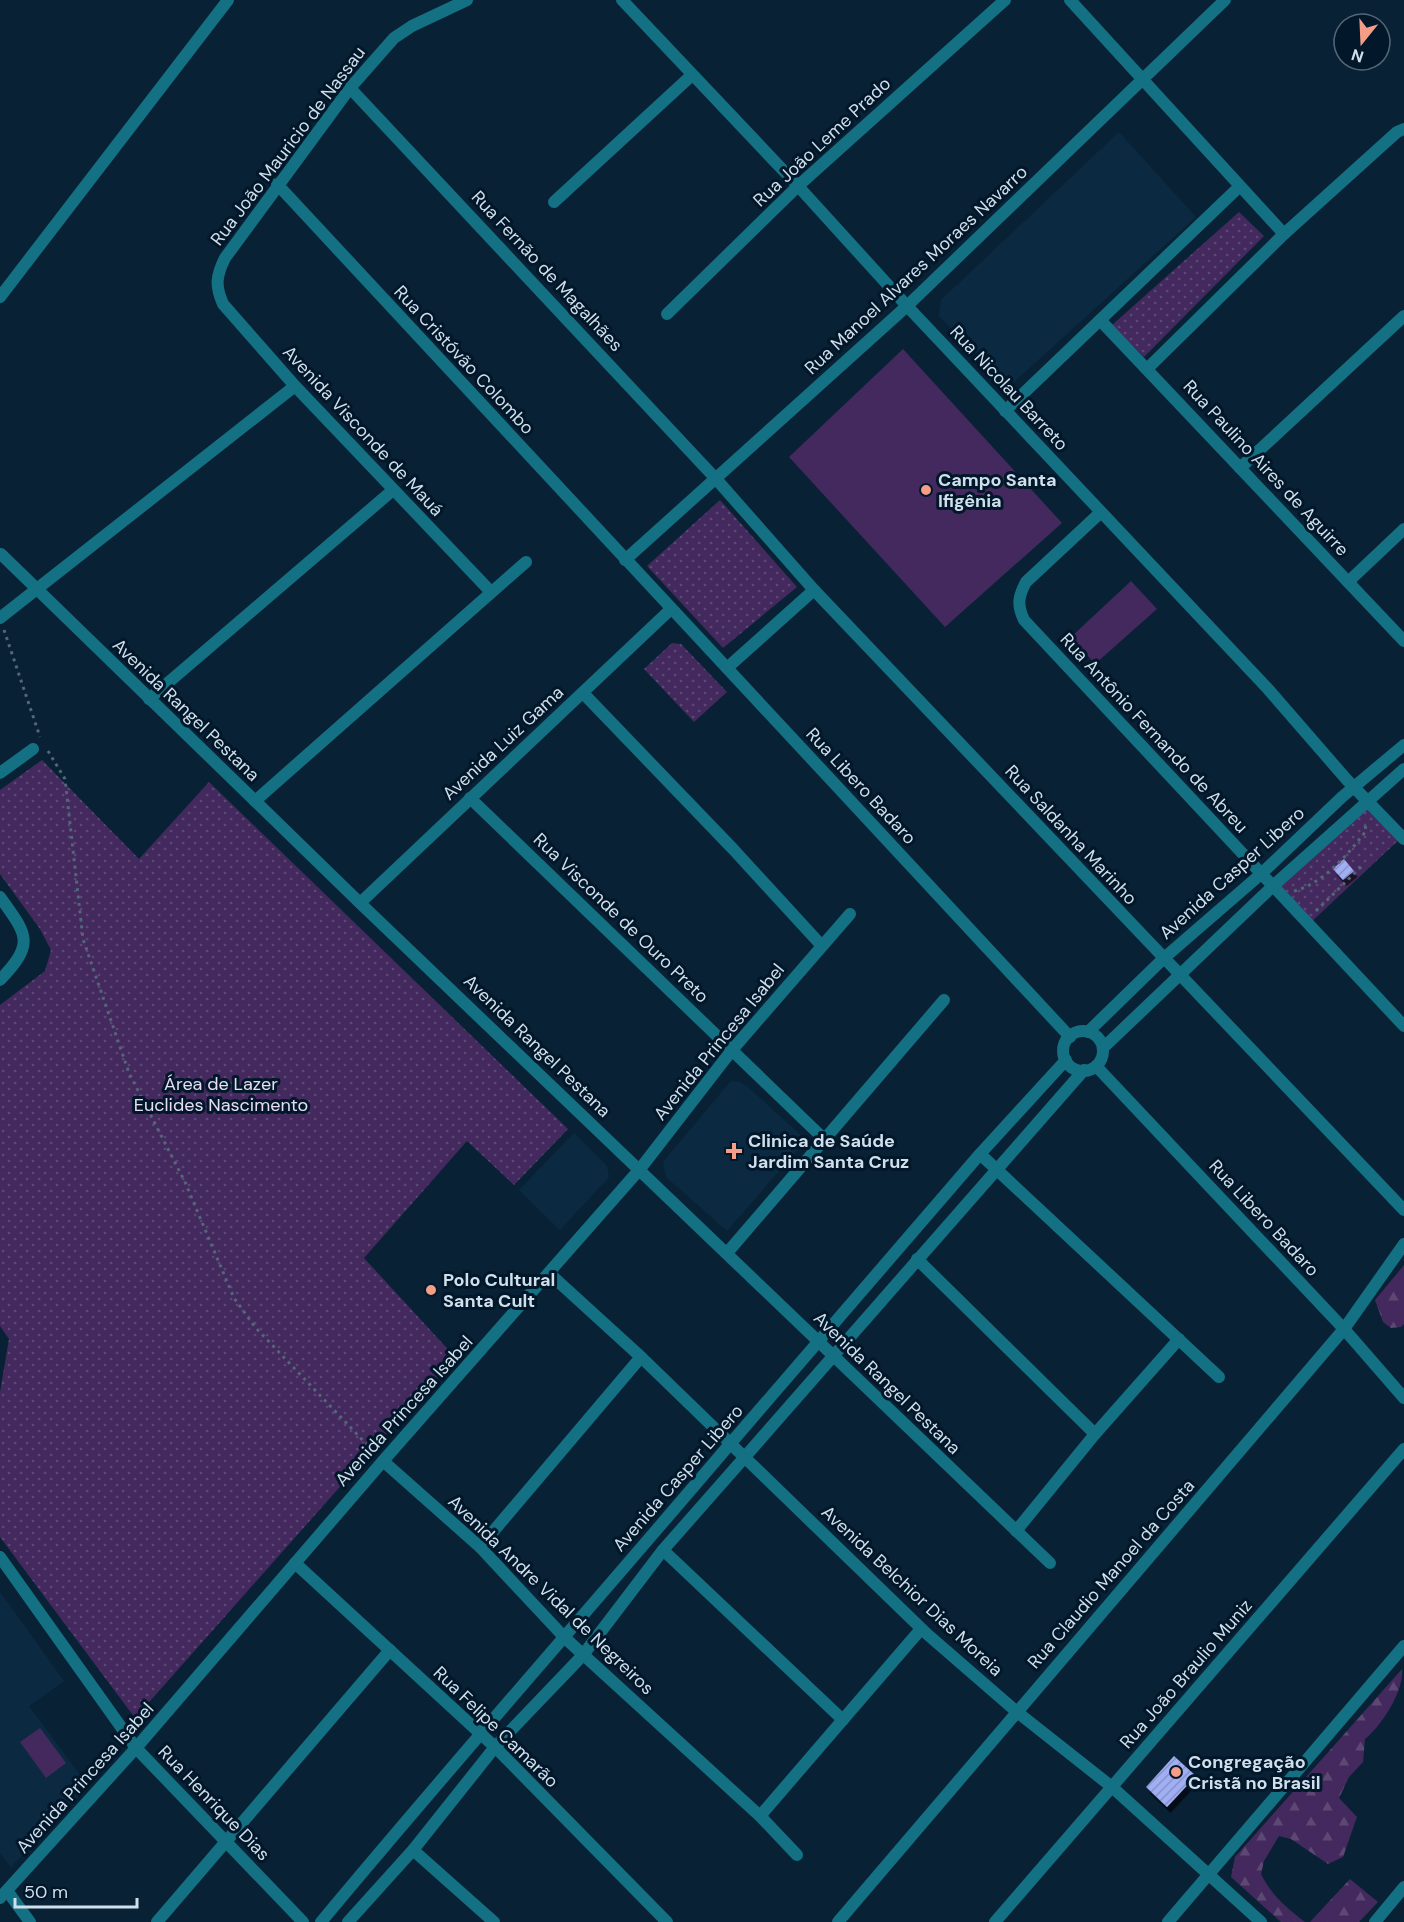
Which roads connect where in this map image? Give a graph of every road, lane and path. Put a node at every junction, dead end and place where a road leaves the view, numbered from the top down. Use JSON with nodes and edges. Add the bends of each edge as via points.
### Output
{"nodes":[{"id":1,"x":228,"y":0,"type":"edge"},
{"id":2,"x":467,"y":0,"type":"edge"},
{"id":3,"x":622,"y":0,"type":"edge"},
{"id":4,"x":1005,"y":0,"type":"edge"},
{"id":5,"x":1070,"y":0,"type":"edge"},
{"id":6,"x":1225,"y":0,"type":"edge"},
{"id":7,"x":692,"y":75,"type":"junction"},
{"id":8,"x":1143,"y":79,"type":"junction"},
{"id":9,"x":350,"y":88,"type":"junction"},
{"id":10,"x":1404,"y":129,"type":"edge"},
{"id":11,"x":277,"y":184,"type":"junction"},
{"id":12,"x":798,"y":186,"type":"junction"},
{"id":13,"x":1239,"y":188,"type":"junction"},
{"id":14,"x":554,"y":202,"type":"dead end"},
{"id":15,"x":1284,"y":234,"type":"junction"},
{"id":16,"x":216,"y":289,"type":"joint"},
{"id":17,"x":0,"y":297,"type":"edge"},
{"id":18,"x":907,"y":306,"type":"junction"},
{"id":19,"x":667,"y":314,"type":"dead end"},
{"id":20,"x":1404,"y":316,"type":"edge"},
{"id":21,"x":1100,"y":320,"type":"junction"},
{"id":22,"x":1148,"y":368,"type":"junction"},
{"id":23,"x":295,"y":386,"type":"junction"},
{"id":24,"x":1005,"y":411,"type":"junction"},
{"id":25,"x":1240,"y":468,"type":"junction"},
{"id":26,"x":717,"y":480,"type":"junction"},
{"id":27,"x":393,"y":490,"type":"junction"},
{"id":28,"x":1100,"y":513,"type":"junction"},
{"id":29,"x":1404,"y":529,"type":"edge"},
{"id":30,"x":1,"y":554,"type":"edge"},
{"id":31,"x":625,"y":560,"type":"junction"},
{"id":32,"x":526,"y":562,"type":"dead end"},
{"id":33,"x":1348,"y":582,"type":"junction"},
{"id":34,"x":35,"y":589,"type":"junction"},
{"id":35,"x":814,"y":590,"type":"junction"},
{"id":36,"x":491,"y":592,"type":"junction"},
{"id":37,"x":671,"y":609,"type":"junction"},
{"id":38,"x":2,"y":623,"type":"edge"},
{"id":39,"x":1404,"y":641,"type":"edge"},
{"id":40,"x":727,"y":668,"type":"junction"},
{"id":41,"x":583,"y":693,"type":"junction"},
{"id":42,"x":149,"y":699,"type":"junction"},
{"id":43,"x":37,"y":745,"type":"joint"},
{"id":44,"x":1404,"y":745,"type":"edge"},
{"id":45,"x":47,"y":750,"type":"dead end"},
{"id":46,"x":1404,"y":769,"type":"edge"},
{"id":47,"x":0,"y":773,"type":"edge"},
{"id":48,"x":1355,"y":788,"type":"junction"},
{"id":49,"x":470,"y":798,"type":"junction"},
{"id":50,"x":255,"y":801,"type":"junction"},
{"id":51,"x":1369,"y":802,"type":"junction"},
{"id":52,"x":1365,"y":824,"type":"dead end"},
{"id":53,"x":1404,"y":839,"type":"edge"},
{"id":54,"x":1363,"y":865,"type":"dead end"},
{"id":55,"x":1261,"y":874,"type":"junction"},
{"id":56,"x":1277,"y":889,"type":"junction"},
{"id":57,"x":0,"y":897,"type":"edge"},
{"id":58,"x":360,"y":903,"type":"junction"},
{"id":59,"x":850,"y":914,"type":"dead end"},
{"id":60,"x":1306,"y":920,"type":"junction"},
{"id":61,"x":822,"y":946,"type":"junction"},
{"id":62,"x":1164,"y":958,"type":"junction"},
{"id":63,"x":1180,"y":975,"type":"junction"},
{"id":64,"x":0,"y":980,"type":"edge"},
{"id":65,"x":944,"y":1000,"type":"dead end"},
{"id":66,"x":1404,"y":1026,"type":"edge"},
{"id":67,"x":1088,"y":1032,"type":"junction"},
{"id":68,"x":1070,"y":1037,"type":"junction"},
{"id":69,"x":1103,"y":1048,"type":"junction"},
{"id":70,"x":732,"y":1050,"type":"junction"},
{"id":71,"x":1066,"y":1060,"type":"junction"},
{"id":72,"x":1090,"y":1068,"type":"junction"},
{"id":73,"x":824,"y":1139,"type":"junction"},
{"id":74,"x":980,"y":1154,"type":"junction"},
{"id":75,"x":640,"y":1169,"type":"junction"},
{"id":76,"x":998,"y":1170,"type":"junction"},
{"id":77,"x":1404,"y":1210,"type":"edge"},
{"id":78,"x":1404,"y":1244,"type":"edge"},
{"id":79,"x":727,"y":1253,"type":"junction"},
{"id":80,"x":917,"y":1259,"type":"junction"},
{"id":81,"x":550,"y":1274,"type":"junction"},
{"id":82,"x":1344,"y":1329,"type":"junction"},
{"id":83,"x":1179,"y":1339,"type":"junction"},
{"id":84,"x":818,"y":1343,"type":"junction"},
{"id":85,"x":641,"y":1357,"type":"junction"},
{"id":86,"x":832,"y":1357,"type":"junction"},
{"id":87,"x":1219,"y":1377,"type":"dead end"},
{"id":88,"x":1404,"y":1398,"type":"edge"},
{"id":89,"x":1095,"y":1434,"type":"junction"},
{"id":90,"x":730,"y":1444,"type":"junction"},
{"id":91,"x":1404,"y":1449,"type":"edge"},
{"id":92,"x":744,"y":1458,"type":"junction"},
{"id":93,"x":383,"y":1461,"type":"junction"},
{"id":94,"x":1016,"y":1531,"type":"junction"},
{"id":95,"x":480,"y":1547,"type":"junction"},
{"id":96,"x":663,"y":1550,"type":"junction"},
{"id":97,"x":0,"y":1557,"type":"edge"},
{"id":98,"x":295,"y":1563,"type":"junction"},
{"id":99,"x":1050,"y":1563,"type":"dead end"},
{"id":100,"x":921,"y":1629,"type":"junction"},
{"id":101,"x":565,"y":1638,"type":"junction"},
{"id":102,"x":1404,"y":1646,"type":"edge"},
{"id":103,"x":390,"y":1650,"type":"junction"},
{"id":104,"x":583,"y":1654,"type":"junction"},
{"id":105,"x":1017,"y":1712,"type":"junction"},
{"id":106,"x":843,"y":1720,"type":"junction"},
{"id":107,"x":478,"y":1733,"type":"junction"},
{"id":108,"x":495,"y":1747,"type":"junction"},
{"id":109,"x":136,"y":1748,"type":"junction"},
{"id":110,"x":1112,"y":1787,"type":"junction"},
{"id":111,"x":760,"y":1816,"type":"junction"},
{"id":112,"x":227,"y":1841,"type":"junction"},
{"id":113,"x":413,"y":1850,"type":"junction"},
{"id":114,"x":796,"y":1856,"type":"dead end"},
{"id":115,"x":1208,"y":1876,"type":"junction"},
{"id":116,"x":1404,"y":1887,"type":"edge"},
{"id":117,"x":4,"y":1895,"type":"edge"},
{"id":118,"x":30,"y":1922,"type":"edge"},
{"id":119,"x":157,"y":1922,"type":"edge"},
{"id":120,"x":303,"y":1922,"type":"edge"},
{"id":121,"x":321,"y":1922,"type":"edge"},
{"id":122,"x":348,"y":1922,"type":"edge"},
{"id":123,"x":494,"y":1922,"type":"edge"},
{"id":124,"x":667,"y":1922,"type":"edge"},
{"id":125,"x":838,"y":1922,"type":"edge"},
{"id":126,"x":995,"y":1922,"type":"edge"},
{"id":127,"x":1168,"y":1922,"type":"edge"},
{"id":128,"x":1261,"y":1922,"type":"edge"},
{"id":129,"x":1375,"y":1922,"type":"edge"}],
"edges":[{"from":1,"to":17,"type":"street"},
{"from":2,"to":9,"type":"street","name":"Rua João Mauricio de Nassau","via":[[394,38]]},
{"from":3,"to":7,"type":"street","name":"Rua Nicolau Barreto"},
{"from":4,"to":12,"type":"street","name":"Rua João Leme Prado"},
{"from":5,"to":8,"type":"street"},
{"from":6,"to":8,"type":"street","name":"Rua Manoel Alvares Moraes Navarro"},
{"from":7,"to":12,"type":"street","name":"Rua Nicolau Barreto"},
{"from":7,"to":14,"type":"street"},
{"from":8,"to":13,"type":"street"},
{"from":8,"to":18,"type":"street","name":"Rua Manoel Alvares Moraes Navarro"},
{"from":9,"to":11,"type":"street","name":"Rua João Mauricio de Nassau"},
{"from":9,"to":26,"type":"street","name":"Rua Fernão de Magalhães"},
{"from":10,"to":15,"type":"street"},
{"from":11,"to":16,"type":"street","name":"Rua João Mauricio de Nassau","via":[[225,258]]},
{"from":11,"to":31,"type":"street","name":"Rua Cristóvão Colombo"},
{"from":12,"to":18,"type":"street","name":"Rua Nicolau Barreto"},
{"from":12,"to":19,"type":"street","name":"Rua João Leme Prado"},
{"from":13,"to":15,"type":"street"},
{"from":13,"to":21,"type":"street"},
{"from":15,"to":22,"type":"street"},
{"from":16,"to":23,"type":"street","name":"Avenida Visconde de Mauá","via":[[223,304]]},
{"from":18,"to":24,"type":"street","name":"Rua Nicolau Barreto"},
{"from":18,"to":26,"type":"street","name":"Rua Manoel Alvares Moraes Navarro"},
{"from":20,"to":25,"type":"street"},
{"from":21,"to":22,"type":"street","name":"Rua Paulino Aires de Aguirre"},
{"from":21,"to":24,"type":"street"},
{"from":22,"to":25,"type":"street","name":"Rua Paulino Aires de Aguirre"},
{"from":23,"to":27,"type":"street","name":"Avenida Visconde de Mauá"},
{"from":23,"to":34,"type":"street"},
{"from":24,"to":28,"type":"street","name":"Rua Nicolau Barreto"},
{"from":25,"to":33,"type":"street","name":"Rua Paulino Aires de Aguirre"},
{"from":26,"to":31,"type":"street","name":"Rua Manoel Alvares Moraes Navarro"},
{"from":26,"to":35,"type":"street","name":"Rua Saldanha Marinho"},
{"from":27,"to":36,"type":"street","name":"Avenida Visconde de Mauá"},
{"from":27,"to":42,"type":"street"},
{"from":28,"to":48,"type":"street","name":"Rua Nicolau Barreto","via":[[1268,689]]},
{"from":28,"to":55,"type":"street","name":"Rua Antônio Fernando de Abreu","via":[[1026,582],[1018,607],[1024,620]]},
{"from":29,"to":33,"type":"street"},
{"from":30,"to":34,"type":"street","name":"Avenida Rangel Pestana"},
{"from":31,"to":37,"type":"street","name":"Rua Libero Badaro"},
{"from":32,"to":36,"type":"street"},
{"from":33,"to":39,"type":"street","name":"Rua Paulino Aires de Aguirre"},
{"from":34,"to":38,"type":"street"},
{"from":34,"to":42,"type":"street","name":"Avenida Rangel Pestana"},
{"from":35,"to":40,"type":"street"},
{"from":35,"to":62,"type":"street","name":"Rua Saldanha Marinho"},
{"from":36,"to":50,"type":"street"},
{"from":37,"to":40,"type":"street","name":"Rua Libero Badaro"},
{"from":37,"to":41,"type":"street","name":"Avenida Luiz Gama"},
{"from":38,"to":43,"type":"path"},
{"from":40,"to":68,"type":"street","name":"Rua Libero Badaro"},
{"from":41,"to":49,"type":"street","name":"Avenida Luiz Gama"},
{"from":41,"to":61,"type":"street"},
{"from":42,"to":50,"type":"street","name":"Avenida Rangel Pestana"},
{"from":43,"to":47,"type":"street"},
{"from":44,"to":48,"type":"street","name":"Avenida Casper Libero"},
{"from":45,"to":93,"type":"path","via":[[65,778],[82,939],[129,1073],[185,1182],[234,1298],[255,1327]]},
{"from":46,"to":51,"type":"street","name":"Avenida Casper Libero"},
{"from":48,"to":51,"type":"street","name":"Rua Nicolau Barreto"},
{"from":48,"to":55,"type":"street","name":"Avenida Casper Libero"},
{"from":49,"to":58,"type":"street","name":"Avenida Luiz Gama"},
{"from":49,"to":70,"type":"street","name":"Rua Visconde de Ouro Preto"},
{"from":50,"to":58,"type":"street","name":"Avenida Rangel Pestana"},
{"from":51,"to":53,"type":"street","name":"Rua Nicolau Barreto"},
{"from":51,"to":56,"type":"street","name":"Avenida Casper Libero"},
{"from":52,"to":56,"type":"path","via":[[1366,831],[1349,853],[1319,878],[1299,890]]},
{"from":54,"to":60,"type":"path"},
{"from":55,"to":56,"type":"street","name":"Rua Antônio Fernando de Abreu"},
{"from":55,"to":62,"type":"street","name":"Avenida Casper Libero"},
{"from":56,"to":60,"type":"street","name":"Rua Antônio Fernando de Abreu"},
{"from":56,"to":63,"type":"street","name":"Avenida Casper Libero"},
{"from":57,"to":64,"type":"street","via":[[21,925],[24,939],[17,963]]},
{"from":58,"to":75,"type":"street","name":"Avenida Rangel Pestana"},
{"from":59,"to":61,"type":"street","name":"Avenida Princesa Isabel"},
{"from":60,"to":66,"type":"street","name":"Rua Antônio Fernando de Abreu"},
{"from":61,"to":70,"type":"street","name":"Avenida Princesa Isabel"},
{"from":62,"to":63,"type":"street","name":"Rua Saldanha Marinho"},
{"from":62,"to":67,"type":"street","name":"Avenida Casper Libero"},
{"from":63,"to":69,"type":"street","name":"Avenida Casper Libero"},
{"from":63,"to":77,"type":"street","name":"Rua Saldanha Marinho"},
{"from":65,"to":73,"type":"street"},
{"from":67,"to":68,"type":"street"},
{"from":67,"to":69,"type":"street","via":[[1099,1039]]},
{"from":68,"to":71,"type":"street","via":[[1064,1048]]},
{"from":69,"to":72,"type":"street","via":[[1102,1057]]},
{"from":70,"to":73,"type":"street","name":"Rua Visconde de Ouro Preto"},
{"from":70,"to":75,"type":"street","name":"Avenida Princesa Isabel"},
{"from":71,"to":72,"type":"street","via":[[1075,1069]]},
{"from":71,"to":74,"type":"street","name":"Avenida Casper Libero"},
{"from":72,"to":76,"type":"street","name":"Avenida Casper Libero"},
{"from":72,"to":82,"type":"street","name":"Rua Libero Badaro"},
{"from":73,"to":79,"type":"street"},
{"from":74,"to":76,"type":"street"},
{"from":74,"to":84,"type":"street","name":"Avenida Casper Libero"},
{"from":75,"to":79,"type":"street","name":"Avenida Rangel Pestana"},
{"from":75,"to":81,"type":"street","name":"Avenida Princesa Isabel"},
{"from":76,"to":80,"type":"street","name":"Avenida Casper Libero"},
{"from":76,"to":83,"type":"street"},
{"from":78,"to":82,"type":"street","name":"Rua Claudio Manoel da Costa"},
{"from":79,"to":84,"type":"street","name":"Avenida Rangel Pestana"},
{"from":80,"to":86,"type":"street","name":"Avenida Casper Libero"},
{"from":80,"to":89,"type":"street"},
{"from":81,"to":85,"type":"street","name":"Avenida Belchior Dias Moreia"},
{"from":81,"to":93,"type":"street","name":"Avenida Princesa Isabel"},
{"from":82,"to":88,"type":"street","name":"Rua Libero Badaro"},
{"from":82,"to":105,"type":"street","name":"Rua Claudio Manoel da Costa"},
{"from":83,"to":87,"type":"street"},
{"from":83,"to":89,"type":"street"},
{"from":84,"to":86,"type":"street","name":"Avenida Rangel Pestana"},
{"from":84,"to":90,"type":"street","name":"Avenida Casper Libero"},
{"from":85,"to":90,"type":"street","name":"Avenida Belchior Dias Moreia"},
{"from":85,"to":95,"type":"street"},
{"from":86,"to":92,"type":"street","name":"Avenida Casper Libero"},
{"from":86,"to":94,"type":"street","name":"Avenida Rangel Pestana"},
{"from":89,"to":94,"type":"street"},
{"from":90,"to":92,"type":"street","name":"Avenida Belchior Dias Moreia"},
{"from":90,"to":101,"type":"street","name":"Avenida Casper Libero"},
{"from":91,"to":110,"type":"street","name":"Rua João Braulio Muniz"},
{"from":92,"to":96,"type":"street","name":"Avenida Casper Libero"},
{"from":92,"to":100,"type":"street","name":"Avenida Belchior Dias Moreia"},
{"from":93,"to":95,"type":"street","name":"Avenida Andre Vidal de Negreiros"},
{"from":93,"to":98,"type":"street","name":"Avenida Princesa Isabel"},
{"from":94,"to":99,"type":"street","name":"Avenida Rangel Pestana"},
{"from":95,"to":101,"type":"street","name":"Avenida Andre Vidal de Negreiros"},
{"from":96,"to":104,"type":"street","name":"Avenida Casper Libero"},
{"from":96,"to":106,"type":"street"},
{"from":97,"to":109,"type":"street","name":"Rua Henrique Dias"},
{"from":98,"to":103,"type":"street","name":"Rua Felipe Camarão"},
{"from":98,"to":109,"type":"street","name":"Avenida Princesa Isabel"},
{"from":100,"to":105,"type":"street","name":"Avenida Belchior Dias Moreia"},
{"from":100,"to":106,"type":"street"},
{"from":101,"to":104,"type":"street","name":"Avenida Andre Vidal de Negreiros"},
{"from":101,"to":107,"type":"street","name":"Avenida Casper Libero"},
{"from":102,"to":115,"type":"street"},
{"from":103,"to":107,"type":"street","name":"Rua Felipe Camarão"},
{"from":103,"to":112,"type":"street"},
{"from":104,"to":108,"type":"street","name":"Avenida Casper Libero"},
{"from":104,"to":111,"type":"street","name":"Avenida Andre Vidal de Negreiros"},
{"from":105,"to":110,"type":"street","name":"Avenida Belchior Dias Moreia"},
{"from":105,"to":125,"type":"street","name":"Rua Claudio Manoel da Costa"},
{"from":106,"to":111,"type":"street"},
{"from":107,"to":108,"type":"street","name":"Rua Felipe Camarão"},
{"from":107,"to":121,"type":"street","name":"Avenida Casper Libero"},
{"from":108,"to":113,"type":"street","name":"Avenida Casper Libero"},
{"from":108,"to":124,"type":"street","name":"Rua Felipe Camarão"},
{"from":109,"to":112,"type":"street","name":"Rua Henrique Dias"},
{"from":109,"to":117,"type":"street","name":"Avenida Princesa Isabel"},
{"from":110,"to":115,"type":"street","name":"Avenida Belchior Dias Moreia"},
{"from":110,"to":126,"type":"street","name":"Rua João Braulio Muniz"},
{"from":111,"to":114,"type":"street","name":"Avenida Andre Vidal de Negreiros"},
{"from":112,"to":119,"type":"street"},
{"from":112,"to":120,"type":"street","name":"Rua Henrique Dias"},
{"from":113,"to":122,"type":"street","name":"Avenida Casper Libero"},
{"from":113,"to":123,"type":"street"},
{"from":115,"to":127,"type":"street"},
{"from":115,"to":128,"type":"street","name":"Avenida Belchior Dias Moreia"},
{"from":116,"to":129,"type":"street"},
{"from":117,"to":118,"type":"street"}]}
